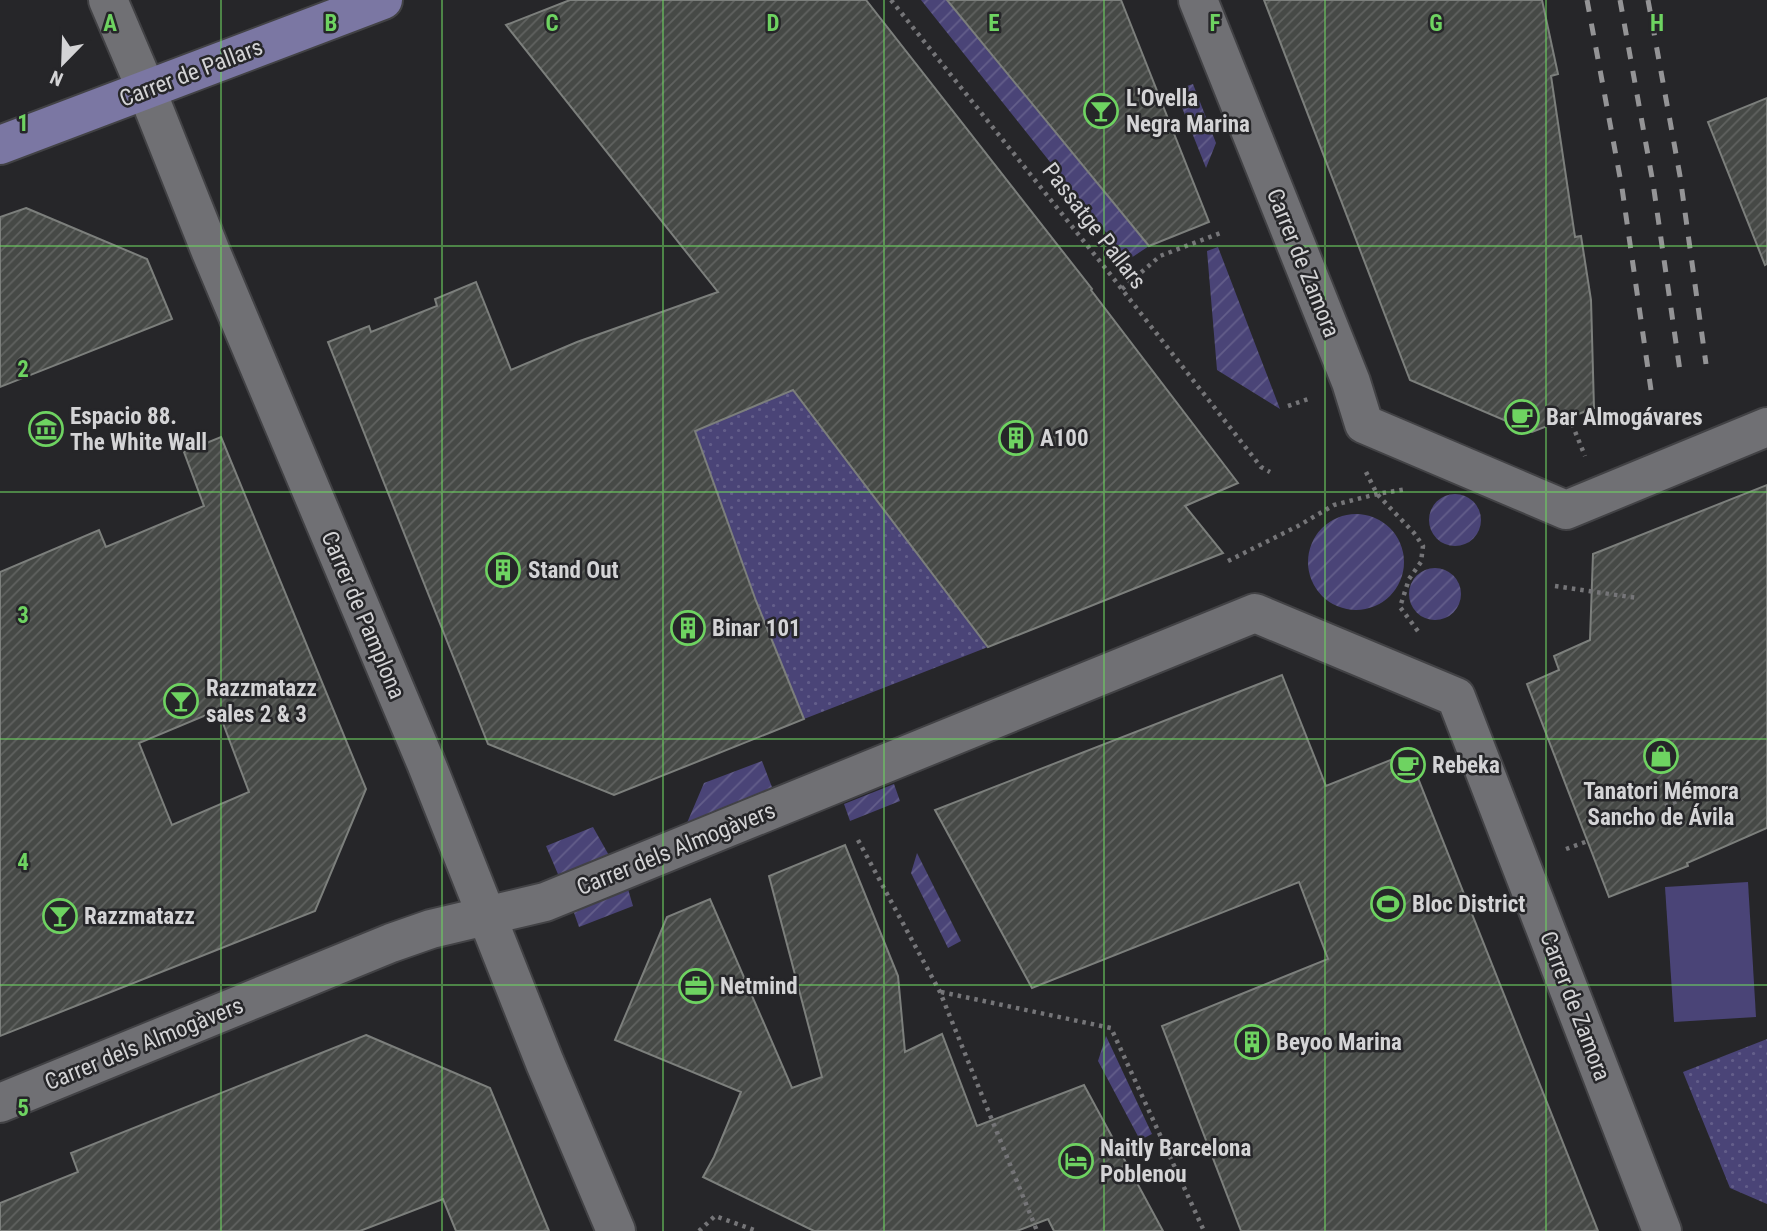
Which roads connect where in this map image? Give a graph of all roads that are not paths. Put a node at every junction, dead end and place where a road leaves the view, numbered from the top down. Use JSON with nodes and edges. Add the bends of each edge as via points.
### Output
{"nodes":[{"id":1,"x":107,"y":0,"type":"edge"},
{"id":2,"x":383,"y":0,"type":"edge"},
{"id":3,"x":1198,"y":0,"type":"edge"},
{"id":4,"x":146,"y":89,"type":"junction"},
{"id":5,"x":0,"y":145,"type":"edge"},
{"id":6,"x":1767,"y":426,"type":"edge"},
{"id":7,"x":1344,"y":652,"type":"joint"},
{"id":8,"x":486,"y":915,"type":"junction"},
{"id":9,"x":0,"y":1103,"type":"edge"},
{"id":10,"x":617,"y":1231,"type":"edge"},
{"id":11,"x":1662,"y":1231,"type":"edge"}],
"edges":[{"from":1,"to":4,"type":"street","name":"Carrer de Pamplona"},
{"from":2,"to":4,"type":"main road","name":"Carrer de Pallars"},
{"from":3,"to":6,"type":"street","name":"Carrer de Zamora","via":[[1364,424],[1566,510]]},
{"from":4,"to":5,"type":"main road","name":"Carrer de Pallars"},
{"from":4,"to":8,"type":"street","name":"Carrer de Pamplona"},
{"from":7,"to":8,"type":"street","name":"Carrer dels Almogàvers","via":[[1255,613],[545,902]]},
{"from":7,"to":11,"type":"street","name":"Carrer de Zamora","via":[[1456,697]]},
{"from":8,"to":9,"type":"street","name":"Carrer dels Almogàvers","via":[[391,943]]},
{"from":8,"to":10,"type":"street","name":"Carrer de Pamplona"}]}
